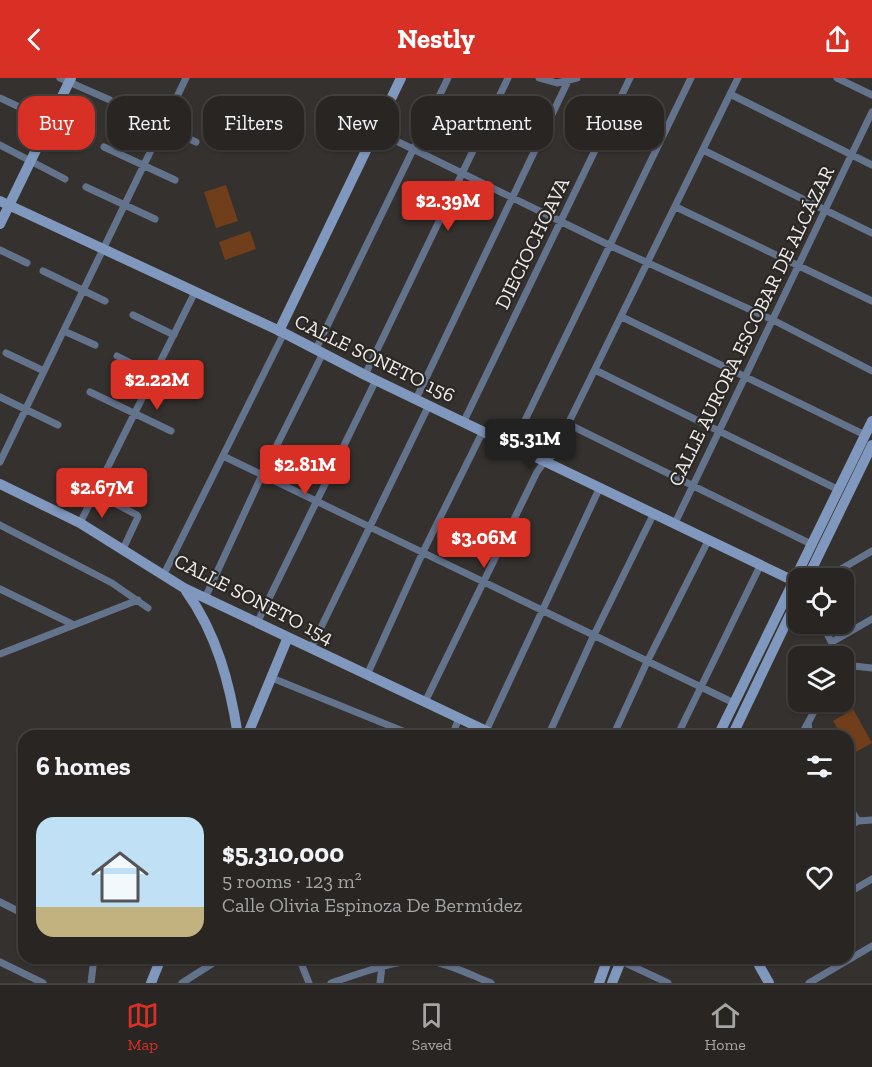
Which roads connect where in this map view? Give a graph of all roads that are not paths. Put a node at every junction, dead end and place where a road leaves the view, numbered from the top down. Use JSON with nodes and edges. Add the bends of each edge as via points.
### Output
{"nodes":[{"id":1,"x":186,"y":78,"type":"edge"},
{"id":2,"x":401,"y":78,"type":"edge"},
{"id":3,"x":448,"y":78,"type":"edge"},
{"id":4,"x":508,"y":78,"type":"edge"},
{"id":5,"x":539,"y":78,"type":"edge"},
{"id":6,"x":578,"y":78,"type":"edge"},
{"id":7,"x":630,"y":78,"type":"edge"},
{"id":8,"x":691,"y":78,"type":"edge"},
{"id":9,"x":738,"y":78,"type":"edge"},
{"id":10,"x":837,"y":78,"type":"edge"},
{"id":11,"x":67,"y":79,"type":"edge"},
{"id":12,"x":568,"y":81,"type":"junction"},
{"id":13,"x":730,"y":94,"type":"junction"},
{"id":14,"x":872,"y":95,"type":"edge"},
{"id":15,"x":60,"y":96,"type":"edge"},
{"id":16,"x":177,"y":96,"type":"edge"},
{"id":17,"x":393,"y":96,"type":"edge"},
{"id":18,"x":440,"y":96,"type":"edge"},
{"id":19,"x":0,"y":98,"type":"edge"},
{"id":20,"x":107,"y":99,"type":"edge"},
{"id":21,"x":18,"y":107,"type":"edge"},
{"id":22,"x":872,"y":112,"type":"edge"},
{"id":23,"x":191,"y":140,"type":"edge"},
{"id":24,"x":196,"y":142,"type":"dead end"},
{"id":25,"x":0,"y":145,"type":"edge"},
{"id":26,"x":104,"y":147,"type":"dead end"},
{"id":27,"x":36,"y":150,"type":"edge"},
{"id":28,"x":151,"y":150,"type":"edge"},
{"id":29,"x":367,"y":150,"type":"edge"},
{"id":30,"x":414,"y":150,"type":"edge"},
{"id":31,"x":419,"y":150,"type":"edge"},
{"id":32,"x":703,"y":150,"type":"junction"},
{"id":33,"x":851,"y":155,"type":"junction"},
{"id":34,"x":30,"y":161,"type":"junction"},
{"id":35,"x":144,"y":165,"type":"junction"},
{"id":36,"x":872,"y":165,"type":"edge"},
{"id":37,"x":463,"y":172,"type":"junction"},
{"id":38,"x":64,"y":179,"type":"dead end"},
{"id":39,"x":175,"y":180,"type":"dead end"},
{"id":40,"x":87,"y":187,"type":"dead end"},
{"id":41,"x":512,"y":196,"type":"junction"},
{"id":42,"x":4,"y":203,"type":"edge"},
{"id":43,"x":125,"y":204,"type":"junction"},
{"id":44,"x":676,"y":207,"type":"junction"},
{"id":45,"x":825,"y":210,"type":"junction"},
{"id":46,"x":155,"y":219,"type":"dead end"},
{"id":47,"x":561,"y":220,"type":"junction"},
{"id":48,"x":0,"y":224,"type":"edge"},
{"id":49,"x":872,"y":233,"type":"edge"},
{"id":50,"x":611,"y":246,"type":"junction"},
{"id":51,"x":104,"y":249,"type":"junction"},
{"id":52,"x":0,"y":250,"type":"edge"},
{"id":53,"x":649,"y":262,"type":"junction"},
{"id":54,"x":27,"y":264,"type":"dead end"},
{"id":55,"x":798,"y":266,"type":"junction"},
{"id":56,"x":43,"y":271,"type":"dead end"},
{"id":57,"x":83,"y":291,"type":"junction"},
{"id":58,"x":195,"y":292,"type":"junction"},
{"id":59,"x":105,"y":301,"type":"dead end"},
{"id":60,"x":872,"y":301,"type":"edge"},
{"id":61,"x":133,"y":315,"type":"dead end"},
{"id":62,"x":622,"y":316,"type":"junction"},
{"id":63,"x":772,"y":321,"type":"junction"},
{"id":64,"x":64,"y":331,"type":"junction"},
{"id":65,"x":281,"y":332,"type":"junction"},
{"id":66,"x":174,"y":335,"type":"junction"},
{"id":67,"x":95,"y":345,"type":"dead end"},
{"id":68,"x":320,"y":351,"type":"junction"},
{"id":69,"x":6,"y":353,"type":"dead end"},
{"id":70,"x":117,"y":356,"type":"dead end"},
{"id":71,"x":595,"y":369,"type":"junction"},
{"id":72,"x":44,"y":371,"type":"junction"},
{"id":73,"x":872,"y":371,"type":"edge"},
{"id":74,"x":154,"y":375,"type":"junction"},
{"id":75,"x":365,"y":375,"type":"junction"},
{"id":76,"x":745,"y":376,"type":"junction"},
{"id":77,"x":376,"y":380,"type":"junction"},
{"id":78,"x":90,"y":392,"type":"dead end"},
{"id":79,"x":188,"y":392,"type":"dead end"},
{"id":80,"x":0,"y":397,"type":"edge"},
{"id":81,"x":416,"y":399,"type":"junction"},
{"id":82,"x":429,"y":405,"type":"junction"},
{"id":83,"x":26,"y":409,"type":"junction"},
{"id":84,"x":134,"y":415,"type":"junction"},
{"id":85,"x":464,"y":421,"type":"junction"},
{"id":86,"x":872,"y":421,"type":"edge"},
{"id":87,"x":568,"y":424,"type":"junction"},
{"id":88,"x":58,"y":425,"type":"dead end"},
{"id":89,"x":720,"y":429,"type":"junction"},
{"id":90,"x":171,"y":431,"type":"dead end"},
{"id":91,"x":483,"y":431,"type":"junction"},
{"id":92,"x":865,"y":435,"type":"junction"},
{"id":93,"x":513,"y":445,"type":"junction"},
{"id":94,"x":872,"y":445,"type":"edge"},
{"id":95,"x":223,"y":456,"type":"junction"},
{"id":96,"x":545,"y":461,"type":"junction"},
{"id":97,"x":0,"y":462,"type":"edge"},
{"id":98,"x":262,"y":475,"type":"junction"},
{"id":99,"x":0,"y":484,"type":"edge"},
{"id":100,"x":693,"y":485,"type":"junction"},
{"id":101,"x":600,"y":487,"type":"junction"},
{"id":102,"x":839,"y":490,"type":"junction"},
{"id":103,"x":95,"y":493,"type":"junction"},
{"id":104,"x":316,"y":502,"type":"junction"},
{"id":105,"x":654,"y":513,"type":"junction"},
{"id":106,"x":80,"y":523,"type":"junction"},
{"id":107,"x":675,"y":523,"type":"junction"},
{"id":108,"x":0,"y":525,"type":"edge"},
{"id":109,"x":369,"y":527,"type":"junction"},
{"id":110,"x":709,"y":539,"type":"junction"},
{"id":111,"x":813,"y":545,"type":"junction"},
{"id":112,"x":123,"y":549,"type":"junction"},
{"id":113,"x":872,"y":551,"type":"edge"},
{"id":114,"x":422,"y":554,"type":"junction"},
{"id":115,"x":761,"y":564,"type":"junction"},
{"id":116,"x":803,"y":568,"type":"edge"},
{"id":117,"x":812,"y":568,"type":"edge"},
{"id":118,"x":843,"y":568,"type":"edge"},
{"id":119,"x":164,"y":574,"type":"junction"},
{"id":120,"x":788,"y":577,"type":"edge"},
{"id":121,"x":484,"y":582,"type":"junction"},
{"id":122,"x":184,"y":588,"type":"junction"},
{"id":123,"x":0,"y":589,"type":"edge"},
{"id":124,"x":206,"y":598,"type":"junction"},
{"id":125,"x":788,"y":598,"type":"edge"},
{"id":126,"x":138,"y":600,"type":"junction"},
{"id":127,"x":148,"y":608,"type":"dead end"},
{"id":128,"x":542,"y":612,"type":"junction"},
{"id":129,"x":788,"y":619,"type":"edge"},
{"id":130,"x":872,"y":619,"type":"edge"},
{"id":131,"x":257,"y":623,"type":"junction"},
{"id":132,"x":72,"y":624,"type":"junction"},
{"id":133,"x":828,"y":634,"type":"edge"},
{"id":134,"x":593,"y":636,"type":"junction"},
{"id":135,"x":288,"y":637,"type":"junction"},
{"id":136,"x":832,"y":642,"type":"junction"},
{"id":137,"x":834,"y":646,"type":"edge"},
{"id":138,"x":310,"y":648,"type":"junction"},
{"id":139,"x":1,"y":652,"type":"edge"},
{"id":140,"x":647,"y":662,"type":"junction"},
{"id":141,"x":854,"y":666,"type":"edge"},
{"id":142,"x":872,"y":668,"type":"edge"},
{"id":143,"x":367,"y":675,"type":"junction"},
{"id":144,"x":272,"y":678,"type":"junction"},
{"id":145,"x":701,"y":688,"type":"junction"},
{"id":146,"x":425,"y":702,"type":"junction"},
{"id":147,"x":734,"y":703,"type":"junction"},
{"id":148,"x":814,"y":712,"type":"edge"},
{"id":149,"x":459,"y":718,"type":"junction"},
{"id":150,"x":808,"y":723,"type":"junction"},
{"id":151,"x":237,"y":730,"type":"edge"},
{"id":152,"x":250,"y":730,"type":"edge"},
{"id":153,"x":400,"y":730,"type":"edge"},
{"id":154,"x":454,"y":730,"type":"edge"},
{"id":155,"x":484,"y":730,"type":"edge"},
{"id":156,"x":486,"y":730,"type":"edge"},
{"id":157,"x":551,"y":730,"type":"edge"},
{"id":158,"x":616,"y":730,"type":"edge"},
{"id":159,"x":681,"y":730,"type":"edge"},
{"id":160,"x":721,"y":730,"type":"edge"},
{"id":161,"x":735,"y":730,"type":"edge"},
{"id":162,"x":804,"y":730,"type":"edge"},
{"id":163,"x":809,"y":730,"type":"edge"},
{"id":164,"x":854,"y":815,"type":"edge"},
{"id":165,"x":872,"y":820,"type":"edge"},
{"id":166,"x":858,"y":821,"type":"junction"},
{"id":167,"x":854,"y":823,"type":"edge"},
{"id":168,"x":872,"y":879,"type":"edge"},
{"id":169,"x":854,"y":887,"type":"edge"},
{"id":170,"x":0,"y":902,"type":"edge"},
{"id":171,"x":18,"y":911,"type":"edge"},
{"id":172,"x":872,"y":946,"type":"edge"},
{"id":173,"x":854,"y":956,"type":"edge"},
{"id":174,"x":0,"y":962,"type":"edge"},
{"id":175,"x":93,"y":964,"type":"edge"},
{"id":176,"x":159,"y":964,"type":"edge"},
{"id":177,"x":212,"y":964,"type":"edge"},
{"id":178,"x":301,"y":964,"type":"edge"},
{"id":179,"x":379,"y":964,"type":"edge"},
{"id":180,"x":382,"y":964,"type":"edge"},
{"id":181,"x":439,"y":964,"type":"edge"},
{"id":182,"x":606,"y":964,"type":"edge"},
{"id":183,"x":618,"y":964,"type":"edge"},
{"id":184,"x":630,"y":964,"type":"edge"},
{"id":185,"x":758,"y":964,"type":"edge"},
{"id":186,"x":841,"y":964,"type":"edge"},
{"id":187,"x":43,"y":983,"type":"edge"},
{"id":188,"x":91,"y":983,"type":"edge"},
{"id":189,"x":151,"y":983,"type":"edge"},
{"id":190,"x":184,"y":983,"type":"edge"},
{"id":191,"x":309,"y":983,"type":"edge"},
{"id":192,"x":331,"y":983,"type":"edge"},
{"id":193,"x":380,"y":983,"type":"edge"},
{"id":194,"x":491,"y":983,"type":"edge"},
{"id":195,"x":598,"y":983,"type":"edge"},
{"id":196,"x":612,"y":983,"type":"edge"},
{"id":197,"x":668,"y":983,"type":"edge"},
{"id":198,"x":769,"y":983,"type":"edge"},
{"id":199,"x":808,"y":983,"type":"edge"}],
"edges":[{"from":1,"to":16,"type":"street"},
{"from":2,"to":17,"type":"street"},
{"from":3,"to":18,"type":"street"},
{"from":4,"to":37,"type":"street"},
{"from":5,"to":12,"type":"street","via":[[557,83]]},
{"from":6,"to":12,"type":"street"},
{"from":7,"to":47,"type":"street","name":"DIECIOCHOAVA"},
{"from":8,"to":50,"type":"street"},
{"from":9,"to":13,"type":"street"},
{"from":10,"to":14,"type":"street"},
{"from":11,"to":15,"type":"street"},
{"from":11,"to":20,"type":"street"},
{"from":12,"to":41,"type":"street"},
{"from":13,"to":32,"type":"street"},
{"from":13,"to":33,"type":"street"},
{"from":19,"to":21,"type":"street"},
{"from":22,"to":33,"type":"street","name":"CALLE AURORA ESCOBAR DE ALCÁZAR"},
{"from":23,"to":24,"type":"street"},
{"from":25,"to":34,"type":"street"},
{"from":26,"to":35,"type":"street"},
{"from":27,"to":34,"type":"street"},
{"from":28,"to":35,"type":"street"},
{"from":29,"to":65,"type":"street"},
{"from":30,"to":68,"type":"street"},
{"from":31,"to":37,"type":"street"},
{"from":32,"to":44,"type":"street"},
{"from":32,"to":45,"type":"street"},
{"from":33,"to":36,"type":"street"},
{"from":33,"to":45,"type":"street","name":"CALLE AURORA ESCOBAR DE ALCÁZAR"},
{"from":34,"to":38,"type":"street"},
{"from":34,"to":42,"type":"street"},
{"from":35,"to":39,"type":"street"},
{"from":35,"to":43,"type":"street"},
{"from":37,"to":41,"type":"street"},
{"from":37,"to":75,"type":"street"},
{"from":40,"to":43,"type":"street"},
{"from":41,"to":47,"type":"street"},
{"from":41,"to":81,"type":"street"},
{"from":42,"to":48,"type":"street"},
{"from":42,"to":51,"type":"street","name":"CALLE SONETO 156"},
{"from":43,"to":46,"type":"street"},
{"from":43,"to":51,"type":"street"},
{"from":44,"to":53,"type":"street"},
{"from":44,"to":55,"type":"street"},
{"from":45,"to":49,"type":"street"},
{"from":45,"to":55,"type":"street","name":"CALLE AURORA ESCOBAR DE ALCÁZAR"},
{"from":47,"to":50,"type":"street"},
{"from":47,"to":85,"type":"street","name":"DIECIOCHOAVA"},
{"from":50,"to":53,"type":"street"},
{"from":50,"to":93,"type":"street"},
{"from":51,"to":57,"type":"street"},
{"from":51,"to":58,"type":"street","name":"CALLE SONETO 156"},
{"from":52,"to":54,"type":"street"},
{"from":53,"to":62,"type":"street"},
{"from":53,"to":63,"type":"street"},
{"from":55,"to":60,"type":"street"},
{"from":55,"to":63,"type":"street","name":"CALLE AURORA ESCOBAR DE ALCÁZAR"},
{"from":56,"to":57,"type":"street"},
{"from":57,"to":59,"type":"street"},
{"from":57,"to":64,"type":"street"},
{"from":58,"to":65,"type":"street","name":"CALLE SONETO 156"},
{"from":58,"to":66,"type":"street"},
{"from":61,"to":66,"type":"street"},
{"from":62,"to":71,"type":"street"},
{"from":62,"to":76,"type":"street"},
{"from":63,"to":73,"type":"street"},
{"from":63,"to":76,"type":"street","name":"CALLE AURORA ESCOBAR DE ALCÁZAR"},
{"from":64,"to":67,"type":"street"},
{"from":64,"to":72,"type":"street"},
{"from":65,"to":68,"type":"street","name":"CALLE SONETO 156"},
{"from":65,"to":95,"type":"street"},
{"from":66,"to":74,"type":"street"},
{"from":68,"to":75,"type":"street","name":"CALLE SONETO 156"},
{"from":68,"to":98,"type":"street"},
{"from":69,"to":72,"type":"street"},
{"from":70,"to":74,"type":"street"},
{"from":71,"to":87,"type":"street"},
{"from":71,"to":89,"type":"street"},
{"from":72,"to":83,"type":"street"},
{"from":74,"to":79,"type":"street"},
{"from":74,"to":84,"type":"street"},
{"from":75,"to":77,"type":"street","name":"CALLE SONETO 156"},
{"from":76,"to":89,"type":"street","name":"CALLE AURORA ESCOBAR DE ALCÁZAR"},
{"from":76,"to":92,"type":"street"},
{"from":77,"to":81,"type":"street","name":"CALLE SONETO 156"},
{"from":77,"to":104,"type":"street"},
{"from":78,"to":84,"type":"street"},
{"from":80,"to":83,"type":"street"},
{"from":81,"to":82,"type":"street","name":"CALLE SONETO 156"},
{"from":82,"to":85,"type":"street","name":"CALLE SONETO 156"},
{"from":82,"to":109,"type":"street"},
{"from":83,"to":88,"type":"street"},
{"from":83,"to":97,"type":"street"},
{"from":84,"to":90,"type":"street"},
{"from":84,"to":103,"type":"street"},
{"from":85,"to":91,"type":"street","name":"CALLE SONETO 156"},
{"from":86,"to":92,"type":"street"},
{"from":87,"to":96,"type":"street","via":[[555,454]]},
{"from":87,"to":100,"type":"street"},
{"from":89,"to":100,"type":"street","name":"CALLE AURORA ESCOBAR DE ALCÁZAR"},
{"from":89,"to":102,"type":"street"},
{"from":91,"to":93,"type":"street","name":"CALLE SONETO 156"},
{"from":91,"to":114,"type":"street"},
{"from":92,"to":102,"type":"street"},
{"from":93,"to":96,"type":"street","name":"CALLE SONETO 156"},
{"from":94,"to":117,"type":"street"},
{"from":95,"to":98,"type":"street"},
{"from":95,"to":119,"type":"street"},
{"from":96,"to":101,"type":"street","name":"CALLE SONETO 156"},
{"from":96,"to":121,"type":"street"},
{"from":98,"to":104,"type":"street"},
{"from":98,"to":124,"type":"street"},
{"from":99,"to":106,"type":"street","name":"CALLE SONETO 154"},
{"from":100,"to":107,"type":"street","name":"CALLE AURORA ESCOBAR DE ALCÁZAR"},
{"from":100,"to":111,"type":"street"},
{"from":101,"to":105,"type":"street","name":"CALLE SONETO 156"},
{"from":101,"to":128,"type":"street"},
{"from":102,"to":111,"type":"street"},
{"from":103,"to":106,"type":"street"},
{"from":103,"to":112,"type":"street","via":[[138,517]]},
{"from":104,"to":109,"type":"street"},
{"from":104,"to":131,"type":"street"},
{"from":105,"to":107,"type":"street","name":"CALLE SONETO 156"},
{"from":105,"to":134,"type":"street"},
{"from":106,"to":112,"type":"street","name":"CALLE SONETO 154"},
{"from":107,"to":110,"type":"street","name":"CALLE SONETO 156"},
{"from":108,"to":126,"type":"street"},
{"from":109,"to":114,"type":"street"},
{"from":109,"to":138,"type":"street"},
{"from":110,"to":115,"type":"street","name":"CALLE SONETO 156"},
{"from":110,"to":140,"type":"street"},
{"from":111,"to":116,"type":"street"},
{"from":112,"to":119,"type":"street","name":"CALLE SONETO 154"},
{"from":113,"to":118,"type":"street"},
{"from":114,"to":121,"type":"street"},
{"from":114,"to":143,"type":"street"},
{"from":115,"to":120,"type":"street","name":"CALLE SONETO 156"},
{"from":115,"to":145,"type":"street"},
{"from":119,"to":122,"type":"street","name":"CALLE SONETO 154"},
{"from":121,"to":128,"type":"street"},
{"from":121,"to":146,"type":"street"},
{"from":122,"to":124,"type":"street","name":"CALLE SONETO 154"},
{"from":122,"to":151,"type":"street","via":[[222,661]]},
{"from":123,"to":132,"type":"street"},
{"from":124,"to":131,"type":"street","name":"CALLE SONETO 154"},
{"from":125,"to":147,"type":"street"},
{"from":126,"to":127,"type":"street"},
{"from":126,"to":132,"type":"street"},
{"from":128,"to":134,"type":"street"},
{"from":128,"to":156,"type":"street"},
{"from":129,"to":161,"type":"street"},
{"from":130,"to":136,"type":"street"},
{"from":131,"to":135,"type":"street","name":"CALLE SONETO 154"},
{"from":132,"to":139,"type":"street"},
{"from":133,"to":136,"type":"street"},
{"from":134,"to":140,"type":"street"},
{"from":134,"to":157,"type":"street"},
{"from":135,"to":138,"type":"street","name":"CALLE SONETO 154"},
{"from":135,"to":144,"type":"street"},
{"from":136,"to":137,"type":"street"},
{"from":138,"to":143,"type":"street","name":"CALLE SONETO 154"},
{"from":140,"to":145,"type":"street"},
{"from":140,"to":158,"type":"street"},
{"from":141,"to":142,"type":"street"},
{"from":143,"to":146,"type":"street","name":"CALLE SONETO 154"},
{"from":144,"to":152,"type":"street"},
{"from":144,"to":153,"type":"street"},
{"from":145,"to":147,"type":"street"},
{"from":145,"to":159,"type":"street"},
{"from":146,"to":149,"type":"street","name":"CALLE SONETO 154"},
{"from":147,"to":160,"type":"street"},
{"from":148,"to":150,"type":"street"},
{"from":149,"to":154,"type":"street"},
{"from":149,"to":155,"type":"street","name":"CALLE SONETO 154"},
{"from":150,"to":162,"type":"street"},
{"from":150,"to":163,"type":"street"},
{"from":164,"to":166,"type":"street"},
{"from":165,"to":166,"type":"street"},
{"from":166,"to":167,"type":"street"},
{"from":168,"to":169,"type":"street"},
{"from":170,"to":171,"type":"street"},
{"from":172,"to":173,"type":"street"},
{"from":174,"to":187,"type":"street"},
{"from":175,"to":188,"type":"street"},
{"from":176,"to":189,"type":"street"},
{"from":177,"to":190,"type":"street"},
{"from":178,"to":191,"type":"street"},
{"from":179,"to":192,"type":"street"},
{"from":180,"to":193,"type":"street"},
{"from":181,"to":194,"type":"street"},
{"from":182,"to":195,"type":"street"},
{"from":183,"to":196,"type":"street"},
{"from":184,"to":197,"type":"street"},
{"from":185,"to":198,"type":"street"},
{"from":186,"to":199,"type":"street"}]}
